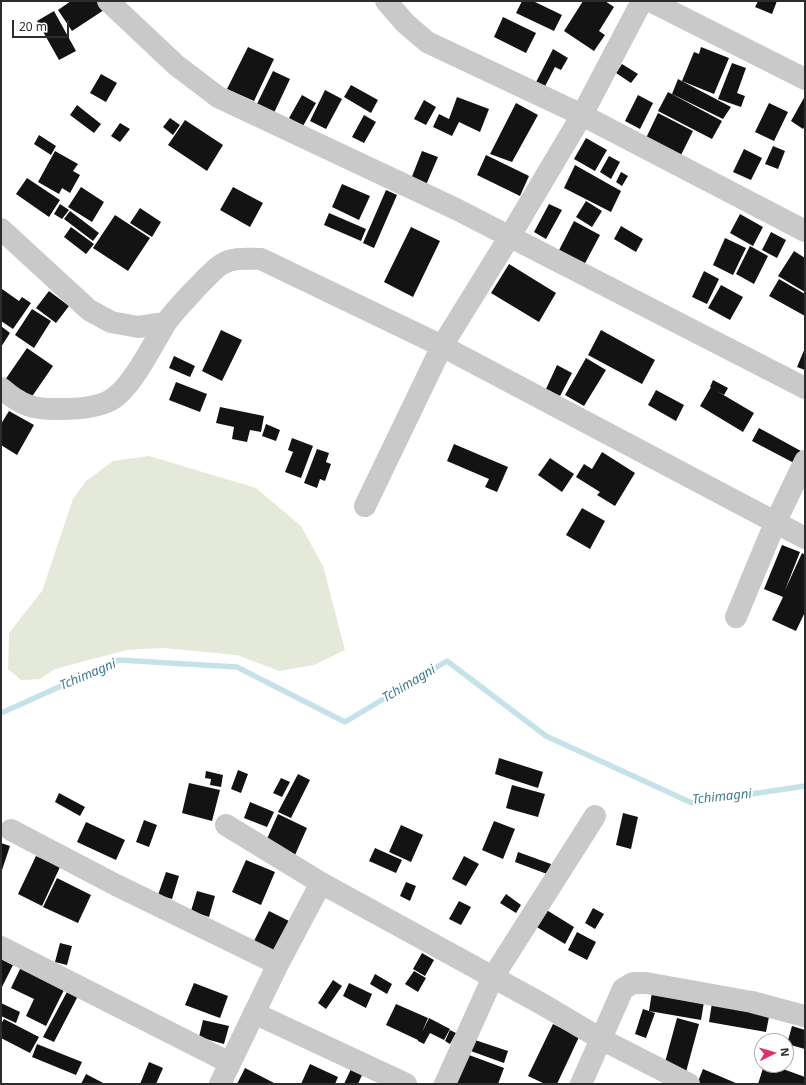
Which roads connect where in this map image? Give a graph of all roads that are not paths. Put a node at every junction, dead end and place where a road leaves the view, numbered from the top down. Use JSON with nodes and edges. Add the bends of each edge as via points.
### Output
{"nodes":[{"id":1,"x":108,"y":1,"type":"edge"},
{"id":2,"x":386,"y":1,"type":"edge"},
{"id":3,"x":642,"y":1,"type":"edge"},
{"id":4,"x":650,"y":1,"type":"edge"},
{"id":5,"x":805,"y":79,"type":"edge"},
{"id":6,"x":582,"y":115,"type":"junction"},
{"id":7,"x":1,"y":229,"type":"edge"},
{"id":8,"x":805,"y":231,"type":"edge"},
{"id":9,"x":510,"y":236,"type":"junction"},
{"id":10,"x":165,"y":323,"type":"junction"},
{"id":11,"x":442,"y":346,"type":"junction"},
{"id":12,"x":1,"y":388,"type":"edge"},
{"id":13,"x":805,"y":388,"type":"edge"},
{"id":14,"x":805,"y":461,"type":"edge"},
{"id":15,"x":365,"y":506,"type":"dead end"},
{"id":16,"x":775,"y":523,"type":"junction"},
{"id":17,"x":805,"y":538,"type":"edge"},
{"id":18,"x":736,"y":617,"type":"dead end"},
{"id":19,"x":595,"y":816,"type":"dead end"},
{"id":20,"x":226,"y":825,"type":"dead end"},
{"id":21,"x":11,"y":830,"type":"dead end"},
{"id":22,"x":321,"y":883,"type":"junction"},
{"id":23,"x":1,"y":947,"type":"edge"},
{"id":24,"x":278,"y":964,"type":"junction"},
{"id":25,"x":493,"y":977,"type":"junction"},
{"id":26,"x":254,"y":1013,"type":"junction"},
{"id":27,"x":805,"y":1016,"type":"edge"},
{"id":28,"x":601,"y":1039,"type":"junction"},
{"id":29,"x":230,"y":1063,"type":"junction"},
{"id":30,"x":220,"y":1084,"type":"edge"},
{"id":31,"x":406,"y":1084,"type":"edge"},
{"id":32,"x":445,"y":1084,"type":"edge"},
{"id":33,"x":581,"y":1084,"type":"edge"},
{"id":34,"x":689,"y":1084,"type":"edge"}],
"edges":[{"from":1,"to":9,"type":"street","via":[[176,65],[218,98],[456,208]]},
{"from":2,"to":6,"type":"street","via":[[405,23],[428,42]]},
{"from":3,"to":6,"type":"street"},
{"from":4,"to":5,"type":"street"},
{"from":6,"to":8,"type":"street"},
{"from":6,"to":9,"type":"street"},
{"from":7,"to":10,"type":"street","via":[[89,310],[111,322],[124,325],[138,327]]},
{"from":9,"to":11,"type":"street"},
{"from":9,"to":13,"type":"street"},
{"from":10,"to":11,"type":"street","via":[[222,264],[240,258],[261,259]]},
{"from":10,"to":12,"type":"street","via":[[140,368],[110,401],[80,408],[49,410],[21,404]]},
{"from":11,"to":15,"type":"street"},
{"from":11,"to":16,"type":"street"},
{"from":14,"to":16,"type":"street"},
{"from":16,"to":17,"type":"street"},
{"from":16,"to":18,"type":"street"},
{"from":19,"to":25,"type":"street"},
{"from":20,"to":22,"type":"street"},
{"from":21,"to":24,"type":"street","via":[[116,885]]},
{"from":22,"to":24,"type":"street"},
{"from":22,"to":25,"type":"street"},
{"from":23,"to":29,"type":"street"},
{"from":24,"to":26,"type":"street"},
{"from":25,"to":28,"type":"street"},
{"from":25,"to":32,"type":"street"},
{"from":26,"to":29,"type":"street"},
{"from":26,"to":31,"type":"street"},
{"from":27,"to":28,"type":"street","via":[[752,1002],[646,983],[633,983],[623,989]]},
{"from":28,"to":33,"type":"street"},
{"from":28,"to":34,"type":"street"},
{"from":29,"to":30,"type":"street"}]}
